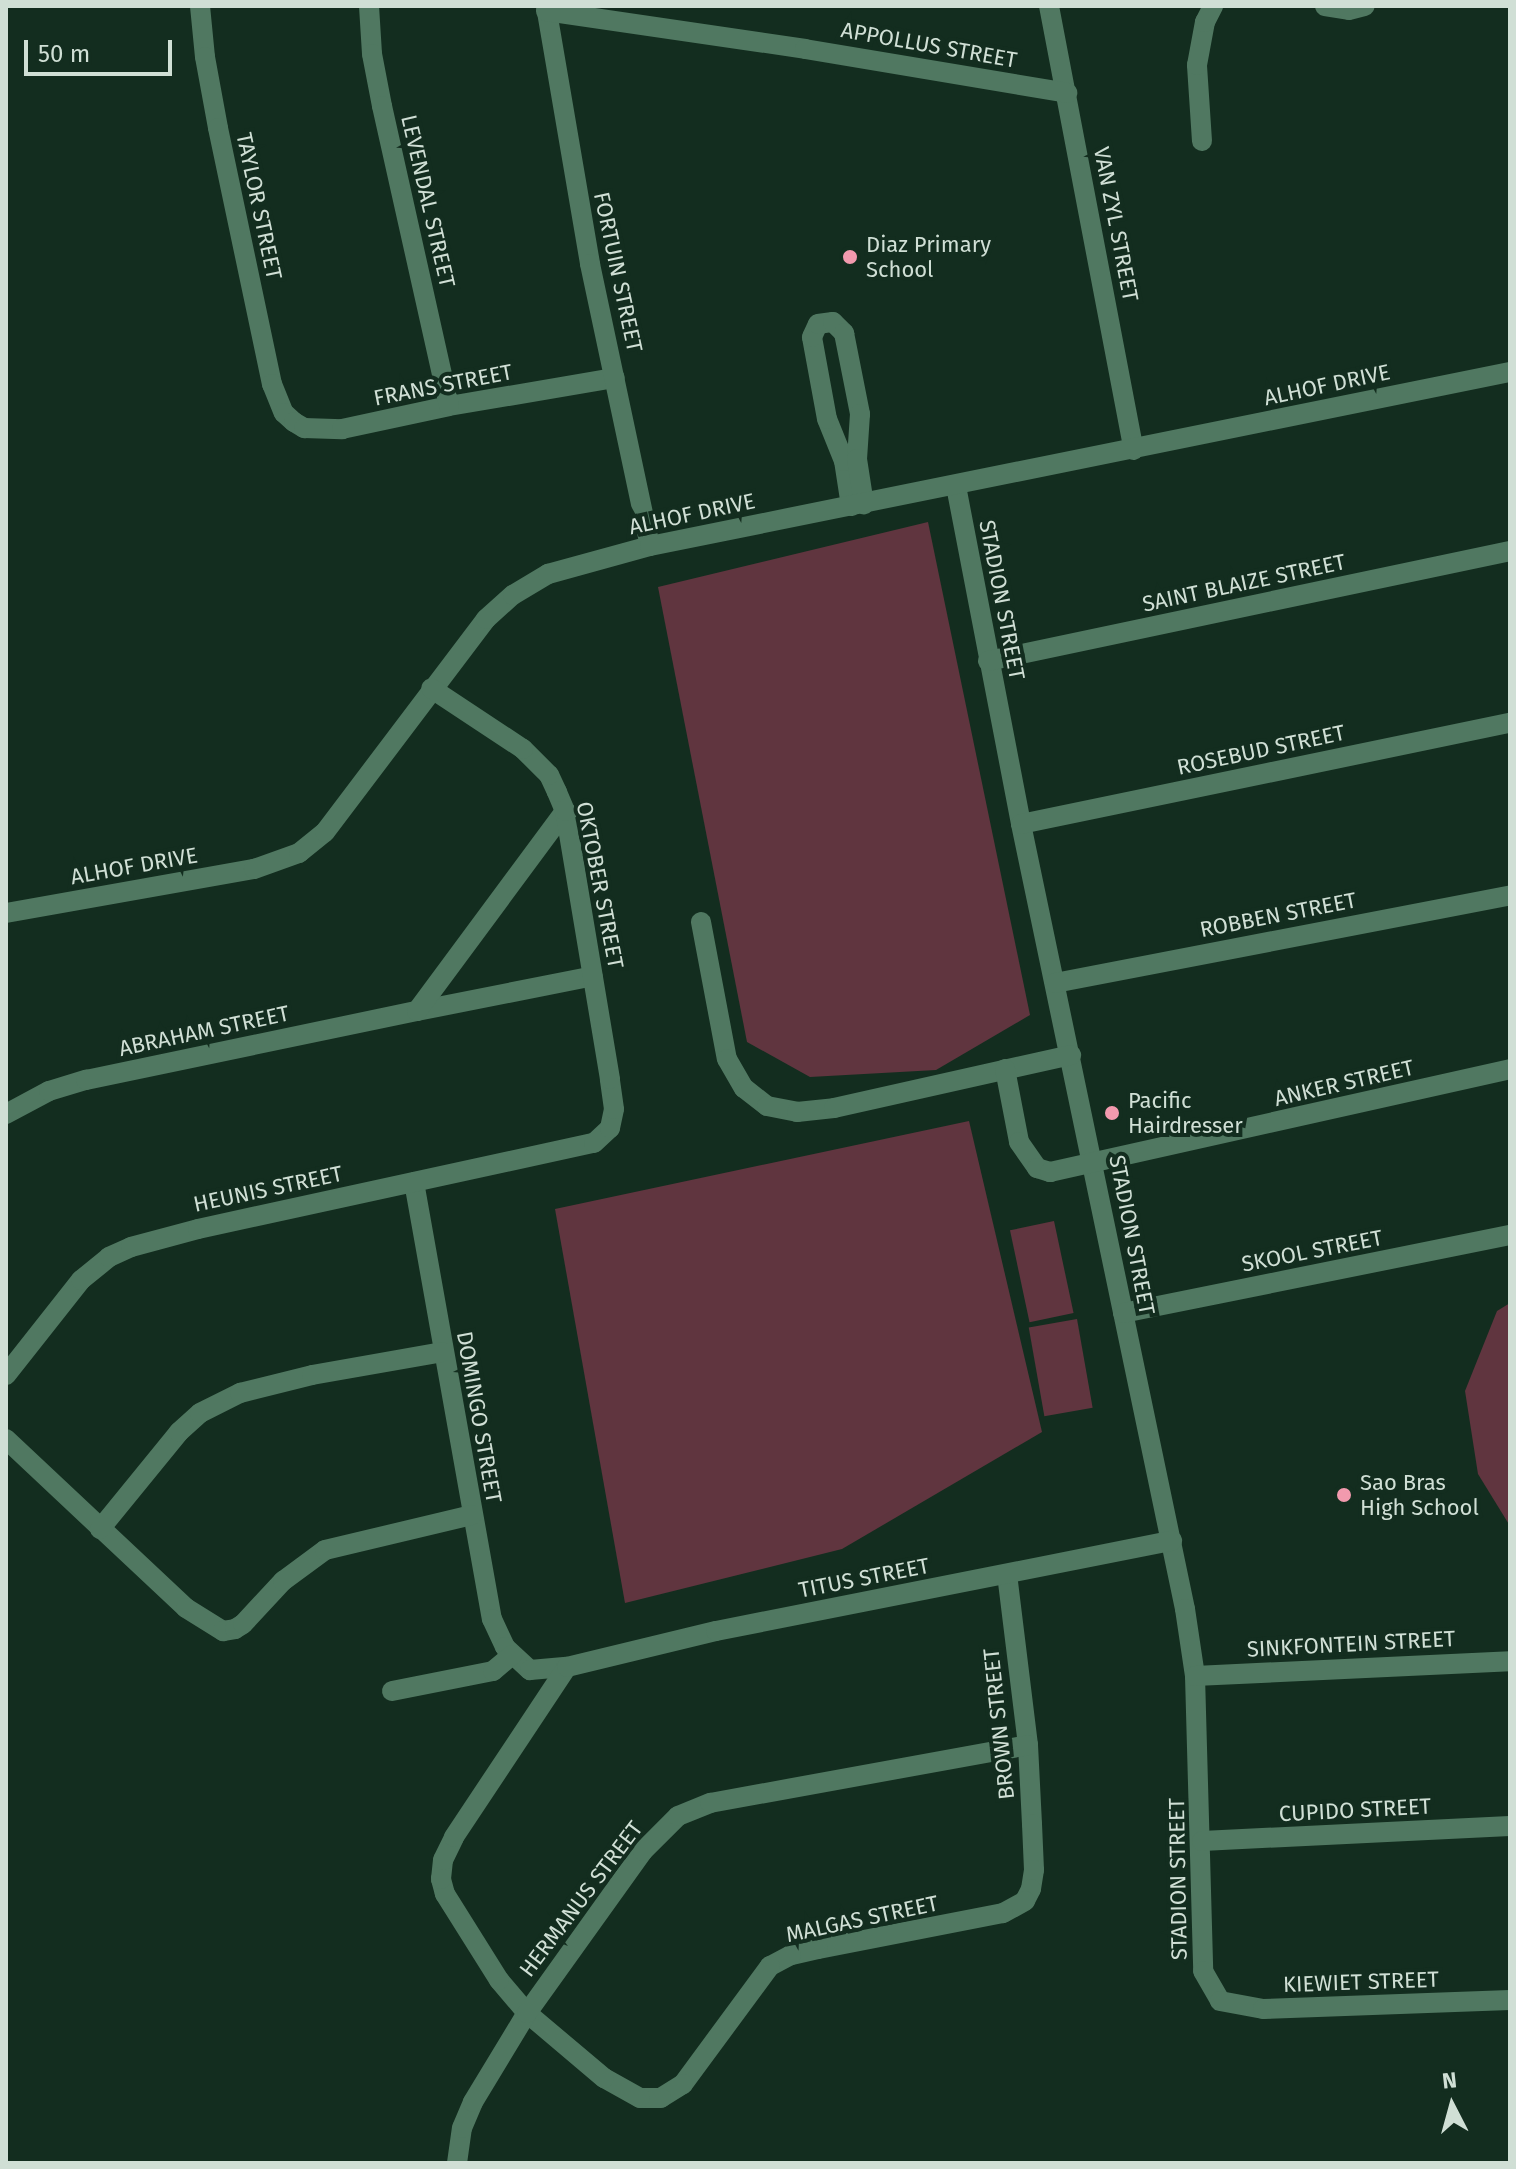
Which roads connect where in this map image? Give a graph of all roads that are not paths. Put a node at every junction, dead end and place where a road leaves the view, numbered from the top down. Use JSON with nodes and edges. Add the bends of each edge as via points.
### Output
{"nodes":[{"id":1,"x":200,"y":6,"type":"edge"},
{"id":2,"x":369,"y":6,"type":"edge"},
{"id":3,"x":1049,"y":6,"type":"edge"},
{"id":4,"x":1213,"y":6,"type":"edge"},
{"id":5,"x":1325,"y":6,"type":"edge"},
{"id":6,"x":1365,"y":6,"type":"edge"},
{"id":7,"x":546,"y":9,"type":"edge"},
{"id":8,"x":1067,"y":93,"type":"junction"},
{"id":9,"x":1202,"y":141,"type":"dead end"},
{"id":10,"x":1510,"y":372,"type":"edge"},
{"id":11,"x":615,"y":378,"type":"junction"},
{"id":12,"x":449,"y":406,"type":"junction"},
{"id":13,"x":284,"y":413,"type":"joint"},
{"id":14,"x":1134,"y":450,"type":"junction"},
{"id":15,"x":956,"y":486,"type":"junction"},
{"id":16,"x":857,"y":505,"type":"junction"},
{"id":17,"x":650,"y":546,"type":"junction"},
{"id":18,"x":1510,"y":551,"type":"edge"},
{"id":19,"x":988,"y":661,"type":"junction"},
{"id":20,"x":431,"y":688,"type":"junction"},
{"id":21,"x":1510,"y":723,"type":"edge"},
{"id":22,"x":565,"y":811,"type":"junction"},
{"id":23,"x":1021,"y":824,"type":"junction"},
{"id":24,"x":1510,"y":895,"type":"edge"},
{"id":25,"x":6,"y":913,"type":"edge"},
{"id":26,"x":701,"y":922,"type":"dead end"},
{"id":27,"x":593,"y":976,"type":"junction"},
{"id":28,"x":1055,"y":983,"type":"junction"},
{"id":29,"x":417,"y":1011,"type":"junction"},
{"id":30,"x":1071,"y":1055,"type":"junction"},
{"id":31,"x":1005,"y":1069,"type":"junction"},
{"id":32,"x":1510,"y":1069,"type":"edge"},
{"id":33,"x":6,"y":1114,"type":"edge"},
{"id":34,"x":594,"y":1143,"type":"joint"},
{"id":35,"x":1095,"y":1164,"type":"junction"},
{"id":36,"x":414,"y":1182,"type":"junction"},
{"id":37,"x":1510,"y":1235,"type":"edge"},
{"id":38,"x":1123,"y":1313,"type":"junction"},
{"id":39,"x":442,"y":1352,"type":"junction"},
{"id":40,"x":6,"y":1375,"type":"edge"},
{"id":41,"x":6,"y":1439,"type":"edge"},
{"id":42,"x":472,"y":1515,"type":"junction"},
{"id":43,"x":100,"y":1529,"type":"junction"},
{"id":44,"x":1172,"y":1541,"type":"junction"},
{"id":45,"x":1007,"y":1574,"type":"junction"},
{"id":46,"x":512,"y":1655,"type":"junction"},
{"id":47,"x":1510,"y":1661,"type":"edge"},
{"id":48,"x":567,"y":1667,"type":"junction"},
{"id":49,"x":1195,"y":1676,"type":"junction"},
{"id":50,"x":392,"y":1691,"type":"dead end"},
{"id":51,"x":1028,"y":1745,"type":"junction"},
{"id":52,"x":1510,"y":1826,"type":"edge"},
{"id":53,"x":1202,"y":1841,"type":"junction"},
{"id":54,"x":1034,"y":1870,"type":"joint"},
{"id":55,"x":1215,"y":1997,"type":"joint"},
{"id":56,"x":1510,"y":2000,"type":"edge"},
{"id":57,"x":527,"y":2013,"type":"junction"},
{"id":58,"x":457,"y":2163,"type":"edge"}],
"edges":[{"from":1,"to":13,"type":"street","name":"TAYLOR STREET","via":[[218,128],[272,384]]},
{"from":2,"to":12,"type":"street","name":"LEVENDAL STREET","via":[[382,106]]},
{"from":3,"to":8,"type":"street","name":"VAN ZYL STREET"},
{"from":4,"to":9,"type":"street","via":[[1202,31],[1197,65]]},
{"from":5,"to":6,"type":"street"},
{"from":7,"to":8,"type":"street","name":"APPOLLUS STREET"},
{"from":7,"to":11,"type":"street","name":"FORTUIN STREET"},
{"from":8,"to":14,"type":"street","name":"VAN ZYL STREET"},
{"from":10,"to":14,"type":"street","name":"ALHOF DRIVE"},
{"from":11,"to":12,"type":"street","name":"FRANS STREET"},
{"from":11,"to":17,"type":"street","name":"FORTUIN STREET"},
{"from":12,"to":13,"type":"street","name":"FRANS STREET","via":[[342,429],[304,428]]},
{"from":14,"to":15,"type":"street","name":"ALHOF DRIVE"},
{"from":15,"to":16,"type":"street","name":"ALHOF DRIVE"},
{"from":15,"to":19,"type":"street","name":"STADION STREET"},
{"from":16,"to":16,"type":"street","via":[[827,419],[812,337],[818,324],[833,322],[844,333],[860,414]]},
{"from":16,"to":17,"type":"street","name":"ALHOF DRIVE"},
{"from":17,"to":20,"type":"street","name":"ALHOF DRIVE","via":[[583,562],[531,582],[486,619]]},
{"from":18,"to":19,"type":"street","name":"SAINT BLAIZE STREET"},
{"from":19,"to":23,"type":"street","name":"STADION STREET"},
{"from":20,"to":22,"type":"street","name":"OKTOBER STREET","via":[[539,763]]},
{"from":20,"to":25,"type":"street","name":"ALHOF DRIVE","via":[[325,832],[299,853],[254,869]]},
{"from":21,"to":23,"type":"street","name":"ROSEBUD STREET"},
{"from":22,"to":27,"type":"street","name":"OKTOBER STREET"},
{"from":22,"to":29,"type":"street"},
{"from":23,"to":28,"type":"street","name":"STADION STREET"},
{"from":24,"to":28,"type":"street","name":"ROBBEN STREET"},
{"from":26,"to":31,"type":"street","via":[[727,1059],[744,1088],[767,1106],[797,1112],[834,1108]]},
{"from":27,"to":29,"type":"street","name":"ABRAHAM STREET"},
{"from":27,"to":34,"type":"street","name":"OKTOBER STREET","via":[[614,1109],[610,1128]]},
{"from":28,"to":30,"type":"street","name":"STADION STREET"},
{"from":29,"to":33,"type":"street","name":"ABRAHAM STREET","via":[[86,1080],[49,1091]]},
{"from":30,"to":31,"type":"street"},
{"from":30,"to":35,"type":"street","name":"STADION STREET"},
{"from":31,"to":35,"type":"street","name":"ANKER STREET","via":[[1027,1158],[1050,1172]]},
{"from":32,"to":35,"type":"street","name":"ANKER STREET"},
{"from":34,"to":36,"type":"street","name":"HEUNIS STREET"},
{"from":35,"to":38,"type":"street","name":"STADION STREET"},
{"from":36,"to":39,"type":"street","name":"DOMINGO STREET"},
{"from":36,"to":40,"type":"street","name":"HEUNIS STREET","via":[[185,1232],[109,1257],[81,1280]]},
{"from":37,"to":38,"type":"street","name":"SKOOL STREET"},
{"from":38,"to":44,"type":"street","name":"STADION STREET"},
{"from":39,"to":42,"type":"street","name":"DOMINGO STREET"},
{"from":39,"to":43,"type":"street","via":[[269,1385],[200,1413]]},
{"from":41,"to":43,"type":"street"},
{"from":42,"to":43,"type":"street","via":[[325,1550],[230,1631],[201,1621]]},
{"from":42,"to":46,"type":"street","name":"DOMINGO STREET","via":[[492,1619]]},
{"from":44,"to":45,"type":"street","name":"TITUS STREET"},
{"from":44,"to":49,"type":"street","name":"STADION STREET"},
{"from":45,"to":48,"type":"street","name":"TITUS STREET","via":[[716,1631]]},
{"from":45,"to":51,"type":"street","name":"BROWN STREET"},
{"from":46,"to":48,"type":"street","name":"TITUS STREET","via":[[530,1670]]},
{"from":46,"to":50,"type":"street","via":[[493,1671]]},
{"from":47,"to":49,"type":"street","name":"SINKFONTEIN STREET"},
{"from":48,"to":57,"type":"street","via":[[443,1860],[441,1879],[454,1912]]},
{"from":49,"to":53,"type":"street","name":"STADION STREET"},
{"from":51,"to":54,"type":"street","name":"BROWN STREET"},
{"from":51,"to":57,"type":"street","name":"HERMANUS STREET","via":[[710,1803],[686,1812],[643,1851]]},
{"from":52,"to":53,"type":"street","name":"CUPIDO STREET"},
{"from":53,"to":55,"type":"street","name":"STADION STREET","via":[[1203,1971]]},
{"from":54,"to":57,"type":"street","name":"MALGAS STREET","via":[[1025,1901],[1003,1913],[791,1955],[770,1966],[683,2084],[661,2098],[625,2092]]},
{"from":55,"to":56,"type":"street","name":"KIEWIET STREET","via":[[1263,2009]]},
{"from":57,"to":58,"type":"street","name":"HERMANUS STREET","via":[[473,2102],[462,2128]]}]}
